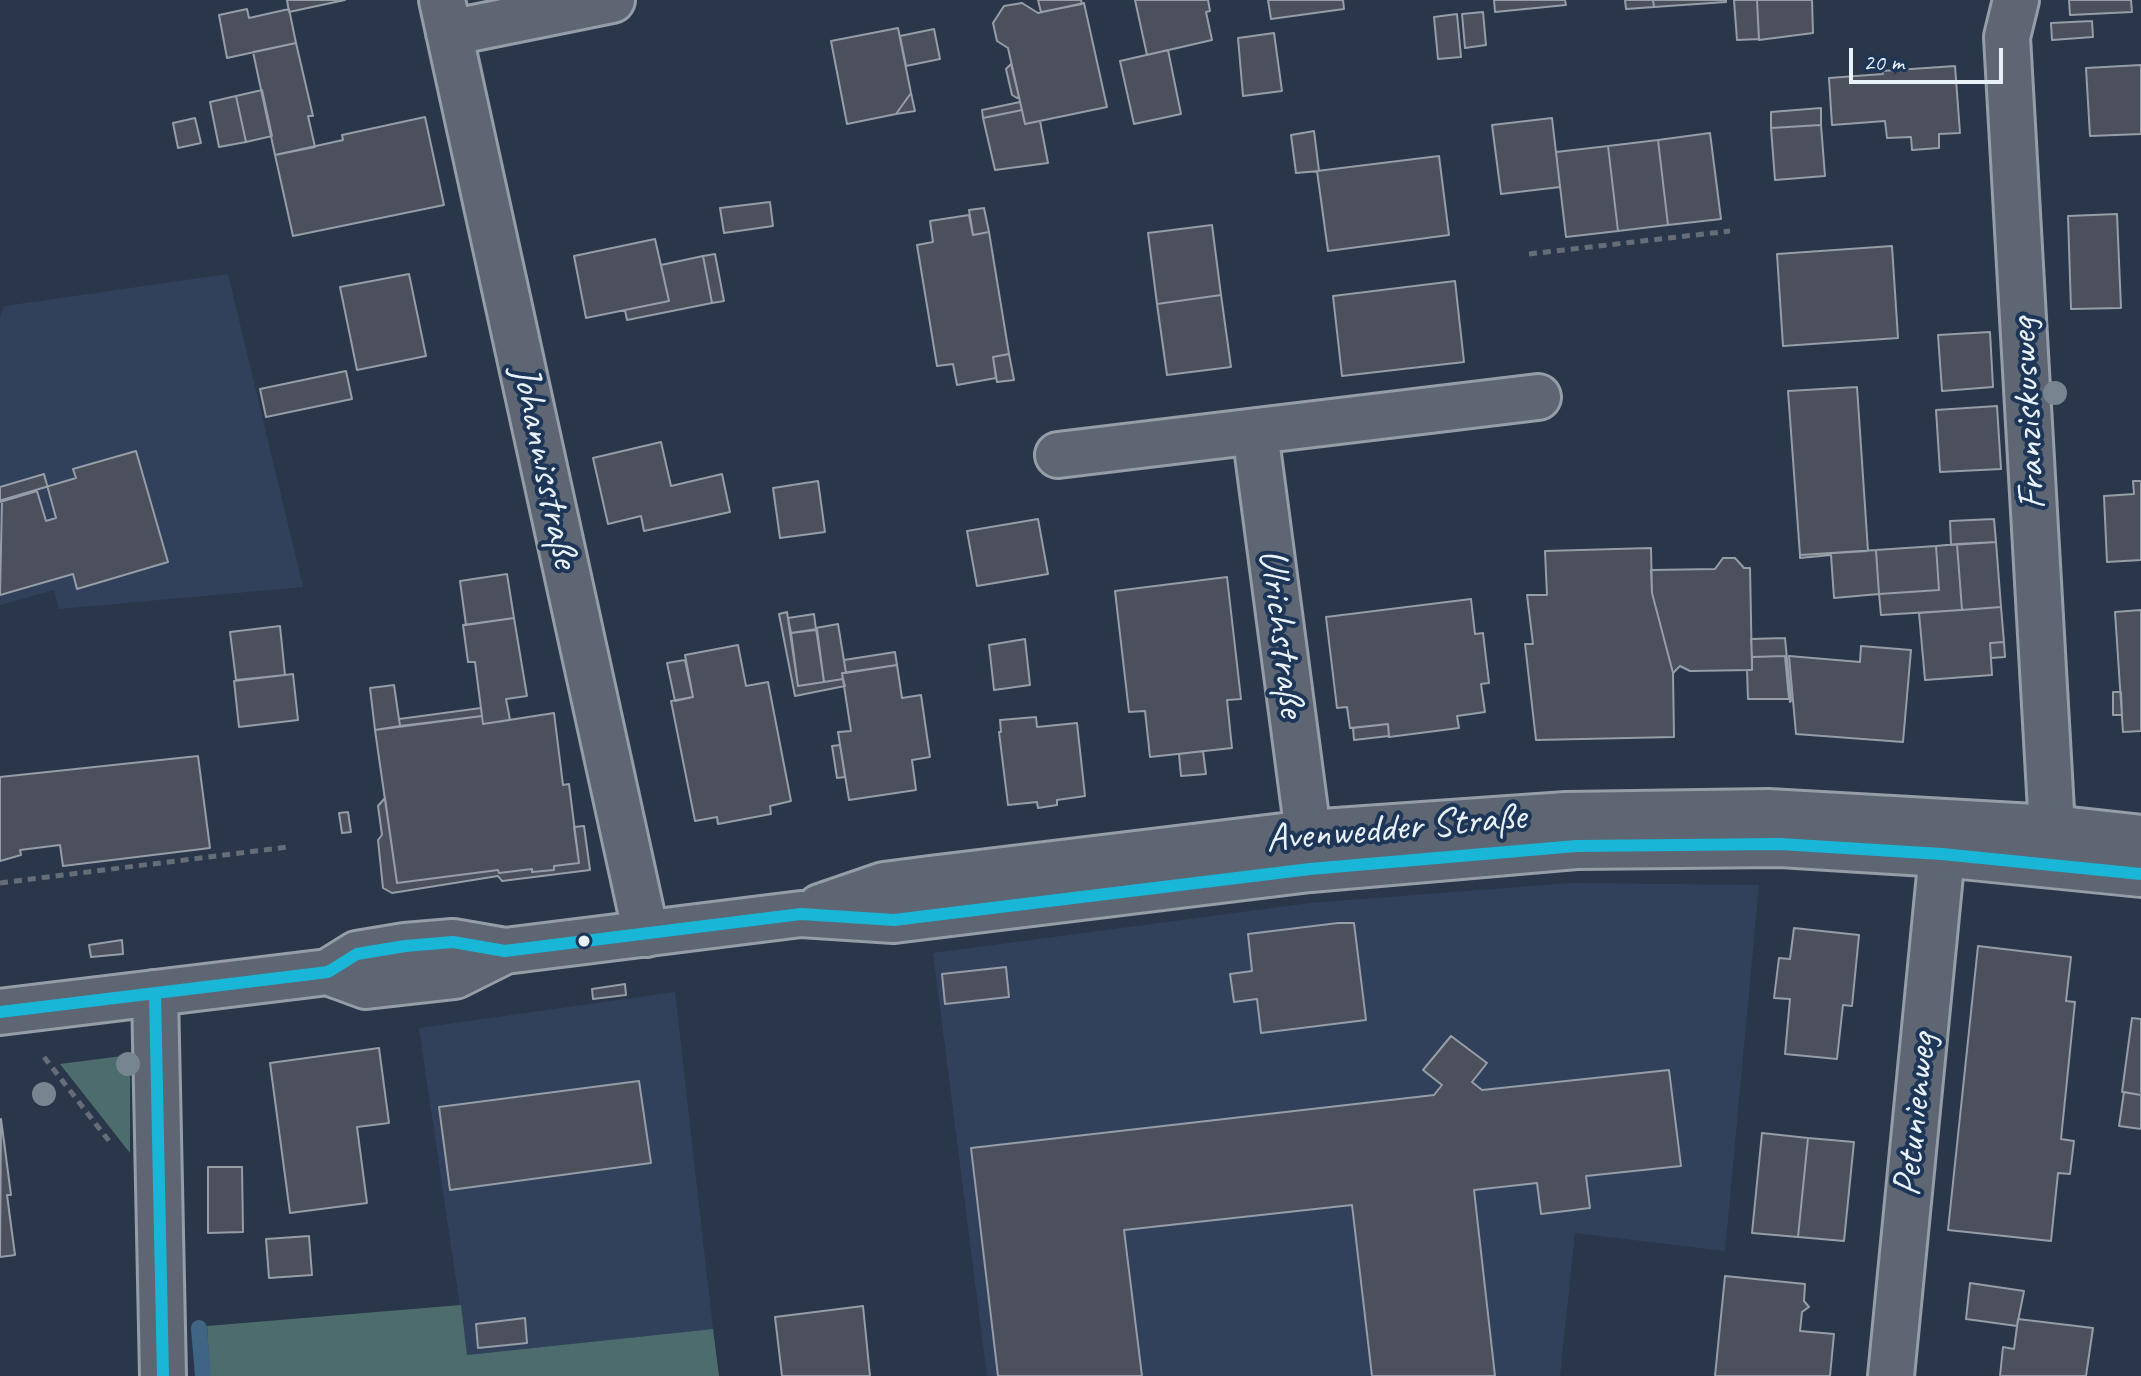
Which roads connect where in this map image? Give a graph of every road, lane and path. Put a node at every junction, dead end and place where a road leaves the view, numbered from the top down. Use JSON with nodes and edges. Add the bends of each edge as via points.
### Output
{"nodes":[{"id":1,"x":612,"y":0,"type":"edge"},
{"id":2,"x":2016,"y":0,"type":"edge"},
{"id":3,"x":446,"y":16,"type":"edge"},
{"id":4,"x":1730,"y":231,"type":"dead end"},
{"id":5,"x":1529,"y":254,"type":"dead end"},
{"id":6,"x":1538,"y":397,"type":"dead end"},
{"id":7,"x":1255,"y":432,"type":"junction"},
{"id":8,"x":1058,"y":455,"type":"dead end"},
{"id":9,"x":2052,"y":828,"type":"junction"},
{"id":10,"x":1308,"y":833,"type":"junction"},
{"id":11,"x":2141,"y":838,"type":"edge"},
{"id":12,"x":288,"y":847,"type":"dead end"},
{"id":13,"x":1942,"y":854,"type":"junction"},
{"id":14,"x":2141,"y":874,"type":"edge"},
{"id":15,"x":0,"y":883,"type":"edge"},
{"id":16,"x":801,"y":914,"type":"junction"},
{"id":17,"x":646,"y":934,"type":"junction"},
{"id":18,"x":155,"y":993,"type":"junction"},
{"id":19,"x":0,"y":1012,"type":"edge"},
{"id":20,"x":44,"y":1056,"type":"dead end"},
{"id":21,"x":111,"y":1143,"type":"dead end"},
{"id":22,"x":163,"y":1376,"type":"edge"},
{"id":23,"x":1891,"y":1376,"type":"edge"}],
"edges":[{"from":1,"to":3,"type":"street"},
{"from":2,"to":9,"type":"street","name":"Franziskusweg","via":[[2007,37]]},
{"from":3,"to":17,"type":"street","name":"Johannisstraße"},
{"from":4,"to":5,"type":"path"},
{"from":6,"to":7,"type":"street"},
{"from":7,"to":8,"type":"street"},
{"from":7,"to":10,"type":"street","name":"Ulrichstraße"},
{"from":9,"to":10,"type":"street","name":"Avenwedder Straße","via":[[1768,812],[1566,815]]},
{"from":9,"to":11,"type":"street","name":"Avenwedder Straße"},
{"from":10,"to":16,"type":"street","name":"Avenwedder Straße","via":[[884,885]]},
{"from":12,"to":15,"type":"path"},
{"from":13,"to":14,"type":"street","name":"Avenwedder Straße"},
{"from":13,"to":16,"type":"street","name":"Avenwedder Straße","via":[[1780,844],[1576,846],[1310,869],[894,920]]},
{"from":13,"to":23,"type":"street","name":"Petunienweg"},
{"from":16,"to":17,"type":"street","name":"Avenwedder Straße"},
{"from":17,"to":18,"type":"street","name":"Avenwedder Straße","via":[[505,951],[440,978],[366,986],[328,972]]},
{"from":18,"to":19,"type":"street","name":"Avenwedder Straße"},
{"from":18,"to":22,"type":"street"},
{"from":20,"to":21,"type":"path"}]}
